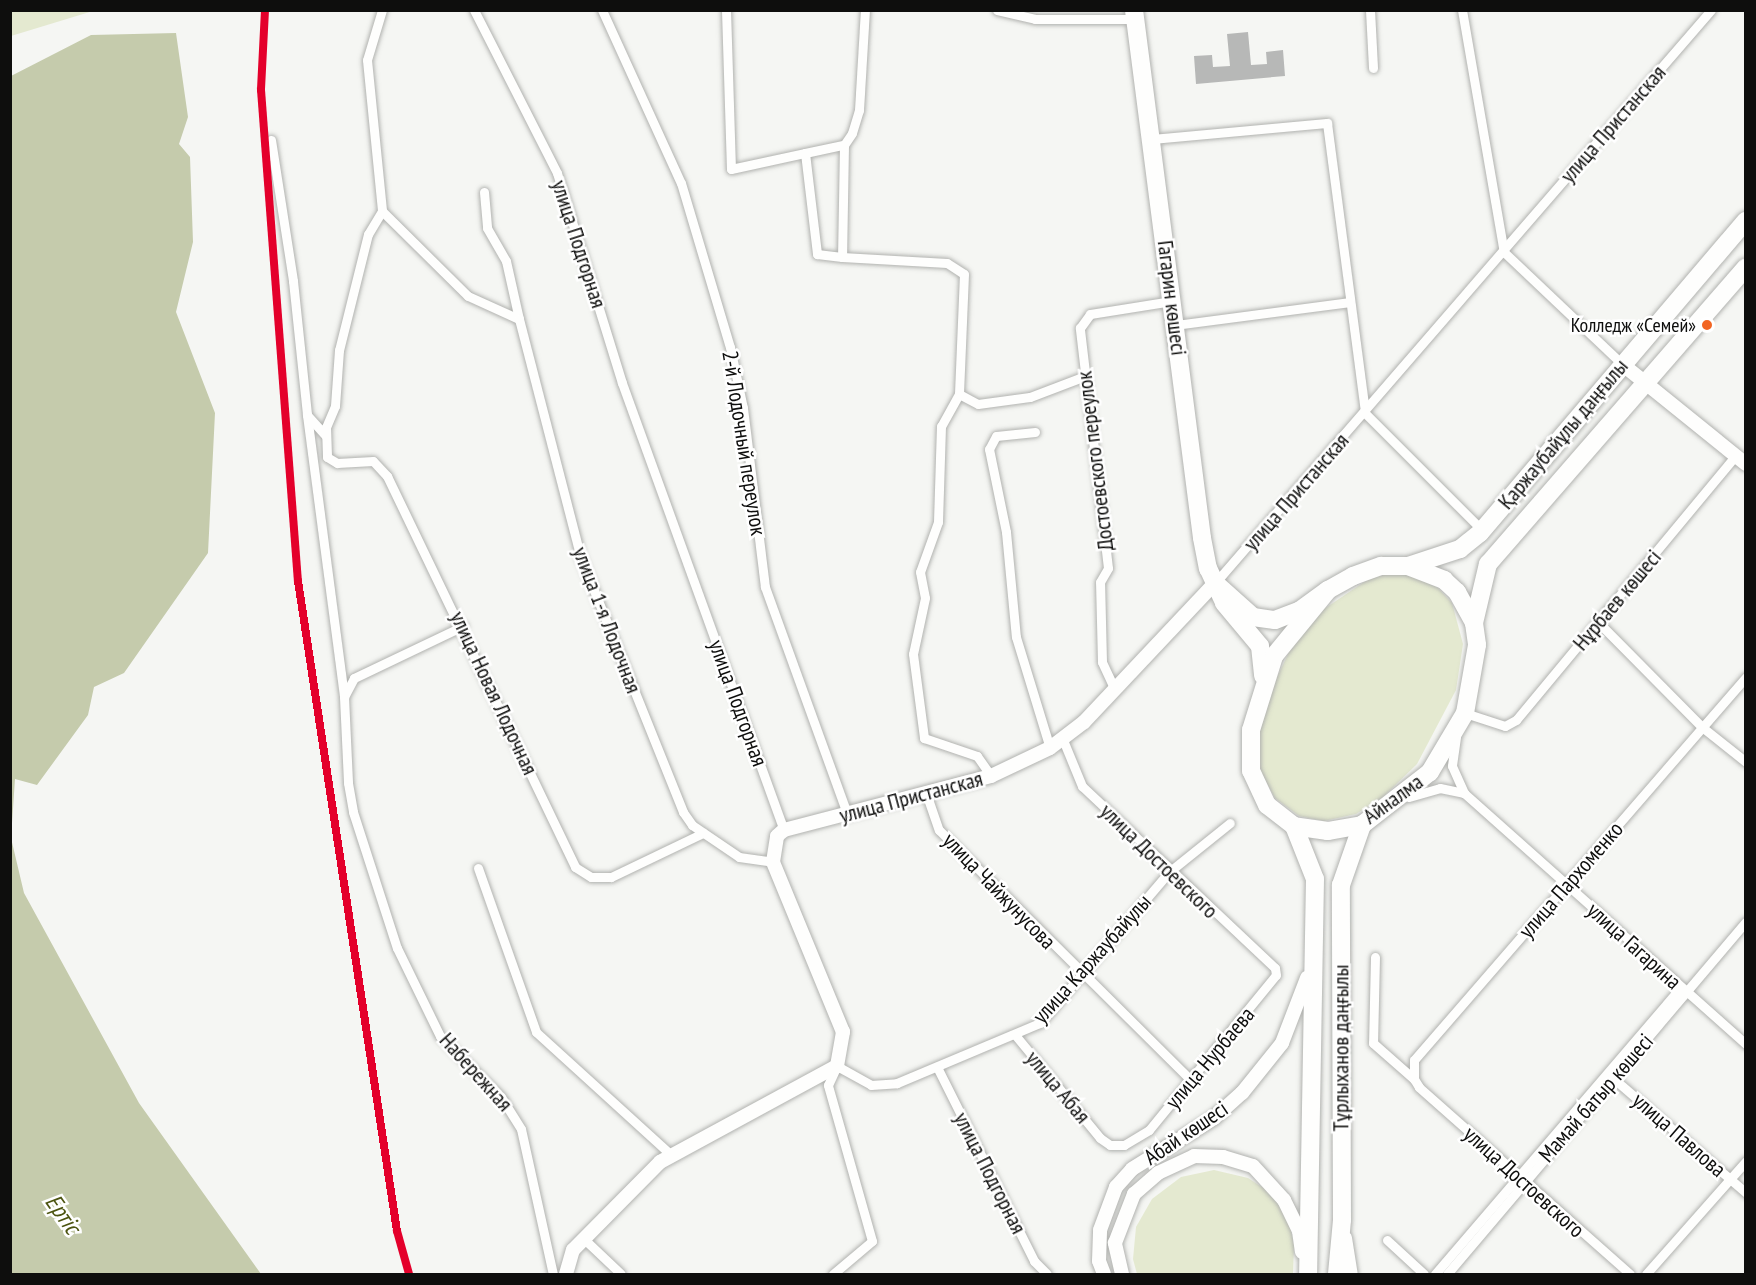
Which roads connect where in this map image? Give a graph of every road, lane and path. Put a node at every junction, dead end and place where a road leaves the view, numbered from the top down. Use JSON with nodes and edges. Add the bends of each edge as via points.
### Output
{"nodes":[{"id":1,"x":381,"y":10,"type":"edge"},
{"id":2,"x":474,"y":10,"type":"edge"},
{"id":3,"x":602,"y":10,"type":"edge"},
{"id":4,"x":726,"y":10,"type":"edge"},
{"id":5,"x":865,"y":10,"type":"edge"},
{"id":6,"x":997,"y":10,"type":"edge"},
{"id":7,"x":1370,"y":10,"type":"edge"},
{"id":8,"x":1462,"y":10,"type":"edge"},
{"id":9,"x":1711,"y":10,"type":"edge"},
{"id":10,"x":1135,"y":15,"type":"edge"},
{"id":11,"x":1373,"y":68,"type":"dead end"},
{"id":12,"x":1151,"y":139,"type":"junction"},
{"id":13,"x":270,"y":140,"type":"dead end"},
{"id":14,"x":844,"y":145,"type":"junction"},
{"id":15,"x":805,"y":153,"type":"junction"},
{"id":16,"x":484,"y":192,"type":"dead end"},
{"id":17,"x":382,"y":211,"type":"junction"},
{"id":18,"x":1746,"y":221,"type":"edge"},
{"id":19,"x":1504,"y":252,"type":"junction"},
{"id":20,"x":842,"y":256,"type":"junction"},
{"id":21,"x":1746,"y":267,"type":"edge"},
{"id":22,"x":1172,"y":301,"type":"junction"},
{"id":23,"x":1348,"y":302,"type":"junction"},
{"id":24,"x":519,"y":319,"type":"junction"},
{"id":25,"x":1175,"y":325,"type":"junction"},
{"id":26,"x":1622,"y":364,"type":"junction"},
{"id":27,"x":1085,"y":376,"type":"junction"},
{"id":28,"x":1646,"y":382,"type":"junction"},
{"id":29,"x":959,"y":394,"type":"junction"},
{"id":30,"x":1365,"y":414,"type":"junction"},
{"id":31,"x":307,"y":415,"type":"junction"},
{"id":32,"x":1035,"y":432,"type":"dead end"},
{"id":33,"x":326,"y":436,"type":"junction"},
{"id":34,"x":1741,"y":459,"type":"edge"},
{"id":35,"x":1482,"y":530,"type":"junction"},
{"id":36,"x":1408,"y":566,"type":"junction"},
{"id":37,"x":1215,"y":583,"type":"junction"},
{"id":38,"x":1328,"y":590,"type":"junction"},
{"id":39,"x":1474,"y":623,"type":"junction"},
{"id":40,"x":1599,"y":623,"type":"junction"},
{"id":41,"x":463,"y":626,"type":"junction"},
{"id":42,"x":1746,"y":676,"type":"edge"},
{"id":43,"x":1263,"y":682,"type":"junction"},
{"id":44,"x":1115,"y":690,"type":"junction"},
{"id":45,"x":344,"y":697,"type":"junction"},
{"id":46,"x":1465,"y":713,"type":"junction"},
{"id":47,"x":1702,"y":726,"type":"junction"},
{"id":48,"x":1457,"y":732,"type":"junction"},
{"id":49,"x":1063,"y":740,"type":"junction"},
{"id":50,"x":1050,"y":748,"type":"junction"},
{"id":51,"x":1746,"y":762,"type":"edge"},
{"id":52,"x":991,"y":776,"type":"junction"},
{"id":53,"x":926,"y":793,"type":"junction"},
{"id":54,"x":1464,"y":793,"type":"junction"},
{"id":55,"x":1396,"y":802,"type":"junction"},
{"id":56,"x":847,"y":814,"type":"junction"},
{"id":57,"x":1230,"y":823,"type":"dead end"},
{"id":58,"x":1362,"y":825,"type":"junction"},
{"id":59,"x":1294,"y":826,"type":"junction"},
{"id":60,"x":784,"y":830,"type":"junction"},
{"id":61,"x":703,"y":833,"type":"junction"},
{"id":62,"x":772,"y":862,"type":"junction"},
{"id":63,"x":478,"y":868,"type":"dead end"},
{"id":64,"x":1169,"y":872,"type":"junction"},
{"id":65,"x":1566,"y":886,"type":"junction"},
{"id":66,"x":1746,"y":922,"type":"edge"},
{"id":67,"x":1316,"y":928,"type":"junction"},
{"id":68,"x":1375,"y":957,"type":"dead end"},
{"id":69,"x":1275,"y":968,"type":"joint"},
{"id":70,"x":1082,"y":975,"type":"junction"},
{"id":71,"x":1683,"y":991,"type":"junction"},
{"id":72,"x":1016,"y":1036,"type":"junction"},
{"id":73,"x":1746,"y":1044,"type":"edge"},
{"id":74,"x":837,"y":1066,"type":"junction"},
{"id":75,"x":938,"y":1069,"type":"junction"},
{"id":76,"x":1613,"y":1078,"type":"junction"},
{"id":77,"x":1191,"y":1080,"type":"junction"},
{"id":78,"x":1416,"y":1083,"type":"junction"},
{"id":79,"x":1100,"y":1138,"type":"joint"},
{"id":80,"x":672,"y":1155,"type":"junction"},
{"id":81,"x":1746,"y":1161,"type":"edge"},
{"id":82,"x":1729,"y":1178,"type":"junction"},
{"id":83,"x":1520,"y":1180,"type":"junction"},
{"id":84,"x":1746,"y":1193,"type":"edge"},
{"id":85,"x":1342,"y":1220,"type":"junction"},
{"id":86,"x":583,"y":1238,"type":"junction"},
{"id":87,"x":1387,"y":1240,"type":"dead end"},
{"id":88,"x":553,"y":1275,"type":"edge"},
{"id":89,"x":566,"y":1275,"type":"edge"},
{"id":90,"x":621,"y":1275,"type":"edge"},
{"id":91,"x":833,"y":1275,"type":"edge"},
{"id":92,"x":1047,"y":1275,"type":"edge"},
{"id":93,"x":1104,"y":1275,"type":"edge"},
{"id":94,"x":1122,"y":1275,"type":"edge"},
{"id":95,"x":1306,"y":1275,"type":"edge"},
{"id":96,"x":1337,"y":1275,"type":"edge"},
{"id":97,"x":1351,"y":1275,"type":"edge"},
{"id":98,"x":1425,"y":1275,"type":"edge"},
{"id":99,"x":1435,"y":1275,"type":"edge"},
{"id":100,"x":1447,"y":1275,"type":"edge"},
{"id":101,"x":1630,"y":1275,"type":"edge"},
{"id":102,"x":1646,"y":1275,"type":"edge"}],
"edges":[{"from":1,"to":17,"type":"street","via":[[367,60]]},
{"from":2,"to":60,"type":"street","name":"улица Подгорная","via":[[557,174],[622,383]]},
{"from":3,"to":56,"type":"street","name":"2-й Лодочный переулок","via":[[681,183],[730,347],[743,408],[765,587]]},
{"from":4,"to":15,"type":"street","via":[[731,169]]},
{"from":5,"to":14,"type":"street","via":[[859,111]]},
{"from":6,"to":10,"type":"street","via":[[1047,20]]},
{"from":7,"to":11,"type":"street"},
{"from":8,"to":19,"type":"street"},
{"from":9,"to":19,"type":"street","name":"улица Пристанская"},
{"from":10,"to":12,"type":"highway","name":"Гагарин көшесі"},
{"from":12,"to":22,"type":"highway","name":"Гагарин көшесі"},
{"from":12,"to":23,"type":"street","via":[[1327,123]]},
{"from":13,"to":31,"type":"street","name":"Набережная","via":[[293,281]]},
{"from":14,"to":15,"type":"street"},
{"from":14,"to":20,"type":"street"},
{"from":15,"to":20,"type":"street","via":[[817,254]]},
{"from":16,"to":24,"type":"street","name":"улица 1-я Лодочная","via":[[488,228],[506,261]]},
{"from":17,"to":24,"type":"street","via":[[468,296]]},
{"from":17,"to":33,"type":"street","via":[[368,234],[359,266],[339,350],[335,406]]},
{"from":18,"to":26,"type":"highway","name":"Қаржаубайұлы даңғылы"},
{"from":19,"to":26,"type":"street"},
{"from":19,"to":30,"type":"street","name":"улица Пристанская"},
{"from":20,"to":29,"type":"street","via":[[947,263],[964,274]]},
{"from":21,"to":28,"type":"highway","name":"Қаржаубайұлы даңғылы"},
{"from":22,"to":25,"type":"highway","name":"Гагарин көшесі"},
{"from":22,"to":27,"type":"street","name":"Достоевского переулок","via":[[1084,317],[1080,328]]},
{"from":23,"to":25,"type":"street"},
{"from":23,"to":30,"type":"street"},
{"from":24,"to":61,"type":"street","name":"улица 1-я Лодочная","via":[[580,558],[683,812]]},
{"from":25,"to":37,"type":"highway","name":"Гагарин көшесі","via":[[1202,538]]},
{"from":26,"to":28,"type":"street"},
{"from":26,"to":35,"type":"highway","name":"Қаржаубайұлы даңғылы"},
{"from":27,"to":29,"type":"street","via":[[1030,397],[978,404]]},
{"from":27,"to":44,"type":"street","name":"Достоевского переулок","via":[[1108,568],[1100,582],[1102,662]]},
{"from":28,"to":34,"type":"street"},
{"from":28,"to":39,"type":"highway","name":"Қаржаубайұлы даңғылы","via":[[1488,564]]},
{"from":29,"to":52,"type":"street","via":[[941,426],[938,522],[920,572],[925,598],[913,654],[924,738],[977,756]]},
{"from":30,"to":35,"type":"street"},
{"from":30,"to":37,"type":"street","name":"улица Пристанская"},
{"from":31,"to":33,"type":"street"},
{"from":31,"to":45,"type":"street","name":"Набережная"},
{"from":32,"to":50,"type":"street","via":[[996,436],[989,449],[1006,532],[1016,638]]},
{"from":33,"to":41,"type":"street","name":"улица Новая Лодочная","via":[[330,460],[362,460],[381,467]]},
{"from":34,"to":40,"type":"street","name":"Нұрбаев көшесі"},
{"from":35,"to":36,"type":"highway","name":"Қаржаубайұлы даңғылы","via":[[1460,549]]},
{"from":36,"to":38,"type":"highway","name":"Айналма","via":[[1381,566]]},
{"from":36,"to":39,"type":"highway","name":"Айналма","via":[[1444,580],[1457,592]]},
{"from":37,"to":38,"type":"highway","via":[[1234,604],[1266,621],[1288,618]]},
{"from":37,"to":43,"type":"highway","name":"Гагарин көшесі","via":[[1230,612],[1260,645]]},
{"from":37,"to":44,"type":"street","name":"улица Пристанская"},
{"from":38,"to":43,"type":"highway","name":"Айналма","via":[[1274,656]]},
{"from":39,"to":46,"type":"highway","name":"Айналма","via":[[1477,645]]},
{"from":40,"to":46,"type":"street","name":"Нұрбаев көшесі","via":[[1516,720],[1505,726]]},
{"from":40,"to":47,"type":"street"},
{"from":41,"to":45,"type":"street","via":[[363,672]]},
{"from":41,"to":61,"type":"street","name":"улица Новая Лодочная","via":[[582,873],[611,877]]},
{"from":42,"to":47,"type":"street","name":"улица Пархоменко"},
{"from":43,"to":59,"type":"highway","name":"Айналма","via":[[1251,730],[1251,771],[1267,805]]},
{"from":44,"to":49,"type":"street","name":"улица Пристанская"},
{"from":45,"to":88,"type":"street","name":"Набережная","via":[[350,793],[397,948],[440,1036],[501,1097],[521,1129]]},
{"from":46,"to":48,"type":"highway","name":"Айналма"},
{"from":47,"to":51,"type":"street"},
{"from":47,"to":65,"type":"street","name":"улица Пархоменко"},
{"from":48,"to":54,"type":"street","name":"улица Гагарина","via":[[1452,766]]},
{"from":48,"to":55,"type":"highway","name":"Айналма","via":[[1430,772]]},
{"from":49,"to":50,"type":"street","name":"улица Пристанская"},
{"from":49,"to":64,"type":"street","name":"улица Достоевского","via":[[1082,786]]},
{"from":50,"to":52,"type":"street","name":"улица Пристанская"},
{"from":52,"to":53,"type":"street","name":"улица Пристанская"},
{"from":53,"to":56,"type":"street","name":"улица Пристанская"},
{"from":53,"to":70,"type":"street","name":"улица Чайжунусова","via":[[939,830]]},
{"from":54,"to":55,"type":"street","via":[[1440,788]]},
{"from":54,"to":65,"type":"street","name":"улица Гагарина"},
{"from":55,"to":58,"type":"highway","name":"Айналма"},
{"from":56,"to":60,"type":"street","name":"улица Пристанская"},
{"from":57,"to":64,"type":"street","name":"улица Каржаубайулы"},
{"from":58,"to":59,"type":"highway","name":"Айналма","via":[[1328,831]]},
{"from":58,"to":85,"type":"highway","name":"Тұрлыханов даңғылы","via":[[1341,885]]},
{"from":59,"to":67,"type":"highway","name":"Тұрлыханов даңғылы","via":[[1315,879]]},
{"from":60,"to":62,"type":"street","via":[[773,843]]},
{"from":61,"to":62,"type":"street","name":"улица 1-я Лодочная","via":[[749,861]]},
{"from":62,"to":74,"type":"street","via":[[843,1032]]},
{"from":63,"to":80,"type":"street","via":[[536,1032]]},
{"from":64,"to":69,"type":"street","name":"улица Достоевского"},
{"from":64,"to":70,"type":"street","name":"улица Каржаубайулы"},
{"from":65,"to":71,"type":"street","name":"улица Гагарина"},
{"from":65,"to":78,"type":"street","name":"улица Пархоменко","via":[[1414,1060]]},
{"from":66,"to":71,"type":"street","name":"Мамай батыр көшесі"},
{"from":67,"to":93,"type":"street","name":"Абай көшесі","via":[[1305,990],[1282,1043],[1242,1093],[1214,1118],[1132,1169],[1116,1186],[1100,1230],[1099,1261]]},
{"from":67,"to":95,"type":"highway","name":"Тұрлыханов даңғылы"},
{"from":68,"to":78,"type":"street","name":"улица Достоевского","via":[[1373,1043]]},
{"from":69,"to":77,"type":"street","name":"улица Нурбаева","via":[[1274,982]]},
{"from":70,"to":72,"type":"street","name":"улица Каржаубайулы","via":[[1040,1023]]},
{"from":70,"to":77,"type":"street","name":"улица Чайжунусова"},
{"from":71,"to":73,"type":"street","name":"улица Гагарина"},
{"from":71,"to":76,"type":"street","name":"Мамай батыр көшесі"},
{"from":71,"to":83,"type":"street","name":"Мамай батыр көшесі"},
{"from":72,"to":75,"type":"street","name":"улица Каржаубайулы"},
{"from":72,"to":79,"type":"street","name":"улица Абая"},
{"from":74,"to":75,"type":"street","name":"улица Каржаубайулы","via":[[858,1080],[883,1085]]},
{"from":74,"to":80,"type":"street"},
{"from":74,"to":91,"type":"street","via":[[828,1085],[872,1241]]},
{"from":75,"to":92,"type":"street","name":"улица Подгорная","via":[[1034,1261]]},
{"from":76,"to":82,"type":"street","name":"улица Павлова"},
{"from":76,"to":83,"type":"street","name":"Мамай батыр көшесі"},
{"from":77,"to":79,"type":"street","name":"улица Нурбаева","via":[[1137,1137],[1117,1145]]},
{"from":78,"to":83,"type":"street","name":"улица Достоевского"},
{"from":80,"to":86,"type":"street"},
{"from":81,"to":82,"type":"street"},
{"from":82,"to":84,"type":"street","name":"улица Павлова"},
{"from":82,"to":102,"type":"street"},
{"from":83,"to":99,"type":"street","name":"Мамай батыр көшесі"},
{"from":83,"to":100,"type":"street","name":"Мамай батыр көшесі"},
{"from":83,"to":101,"type":"street","name":"улица Достоевского"},
{"from":85,"to":96,"type":"highway","name":"Тұрлыханов даңғылы"},
{"from":85,"to":97,"type":"street"},
{"from":86,"to":89,"type":"street","via":[[573,1250]]},
{"from":86,"to":90,"type":"street"},
{"from":87,"to":98,"type":"street"},
{"from":94,"to":95,"type":"street","name":"Абай көшесі","via":[[1115,1243],[1134,1194],[1158,1173],[1194,1156],[1223,1156],[1253,1166],[1284,1200],[1299,1231]]}]}
